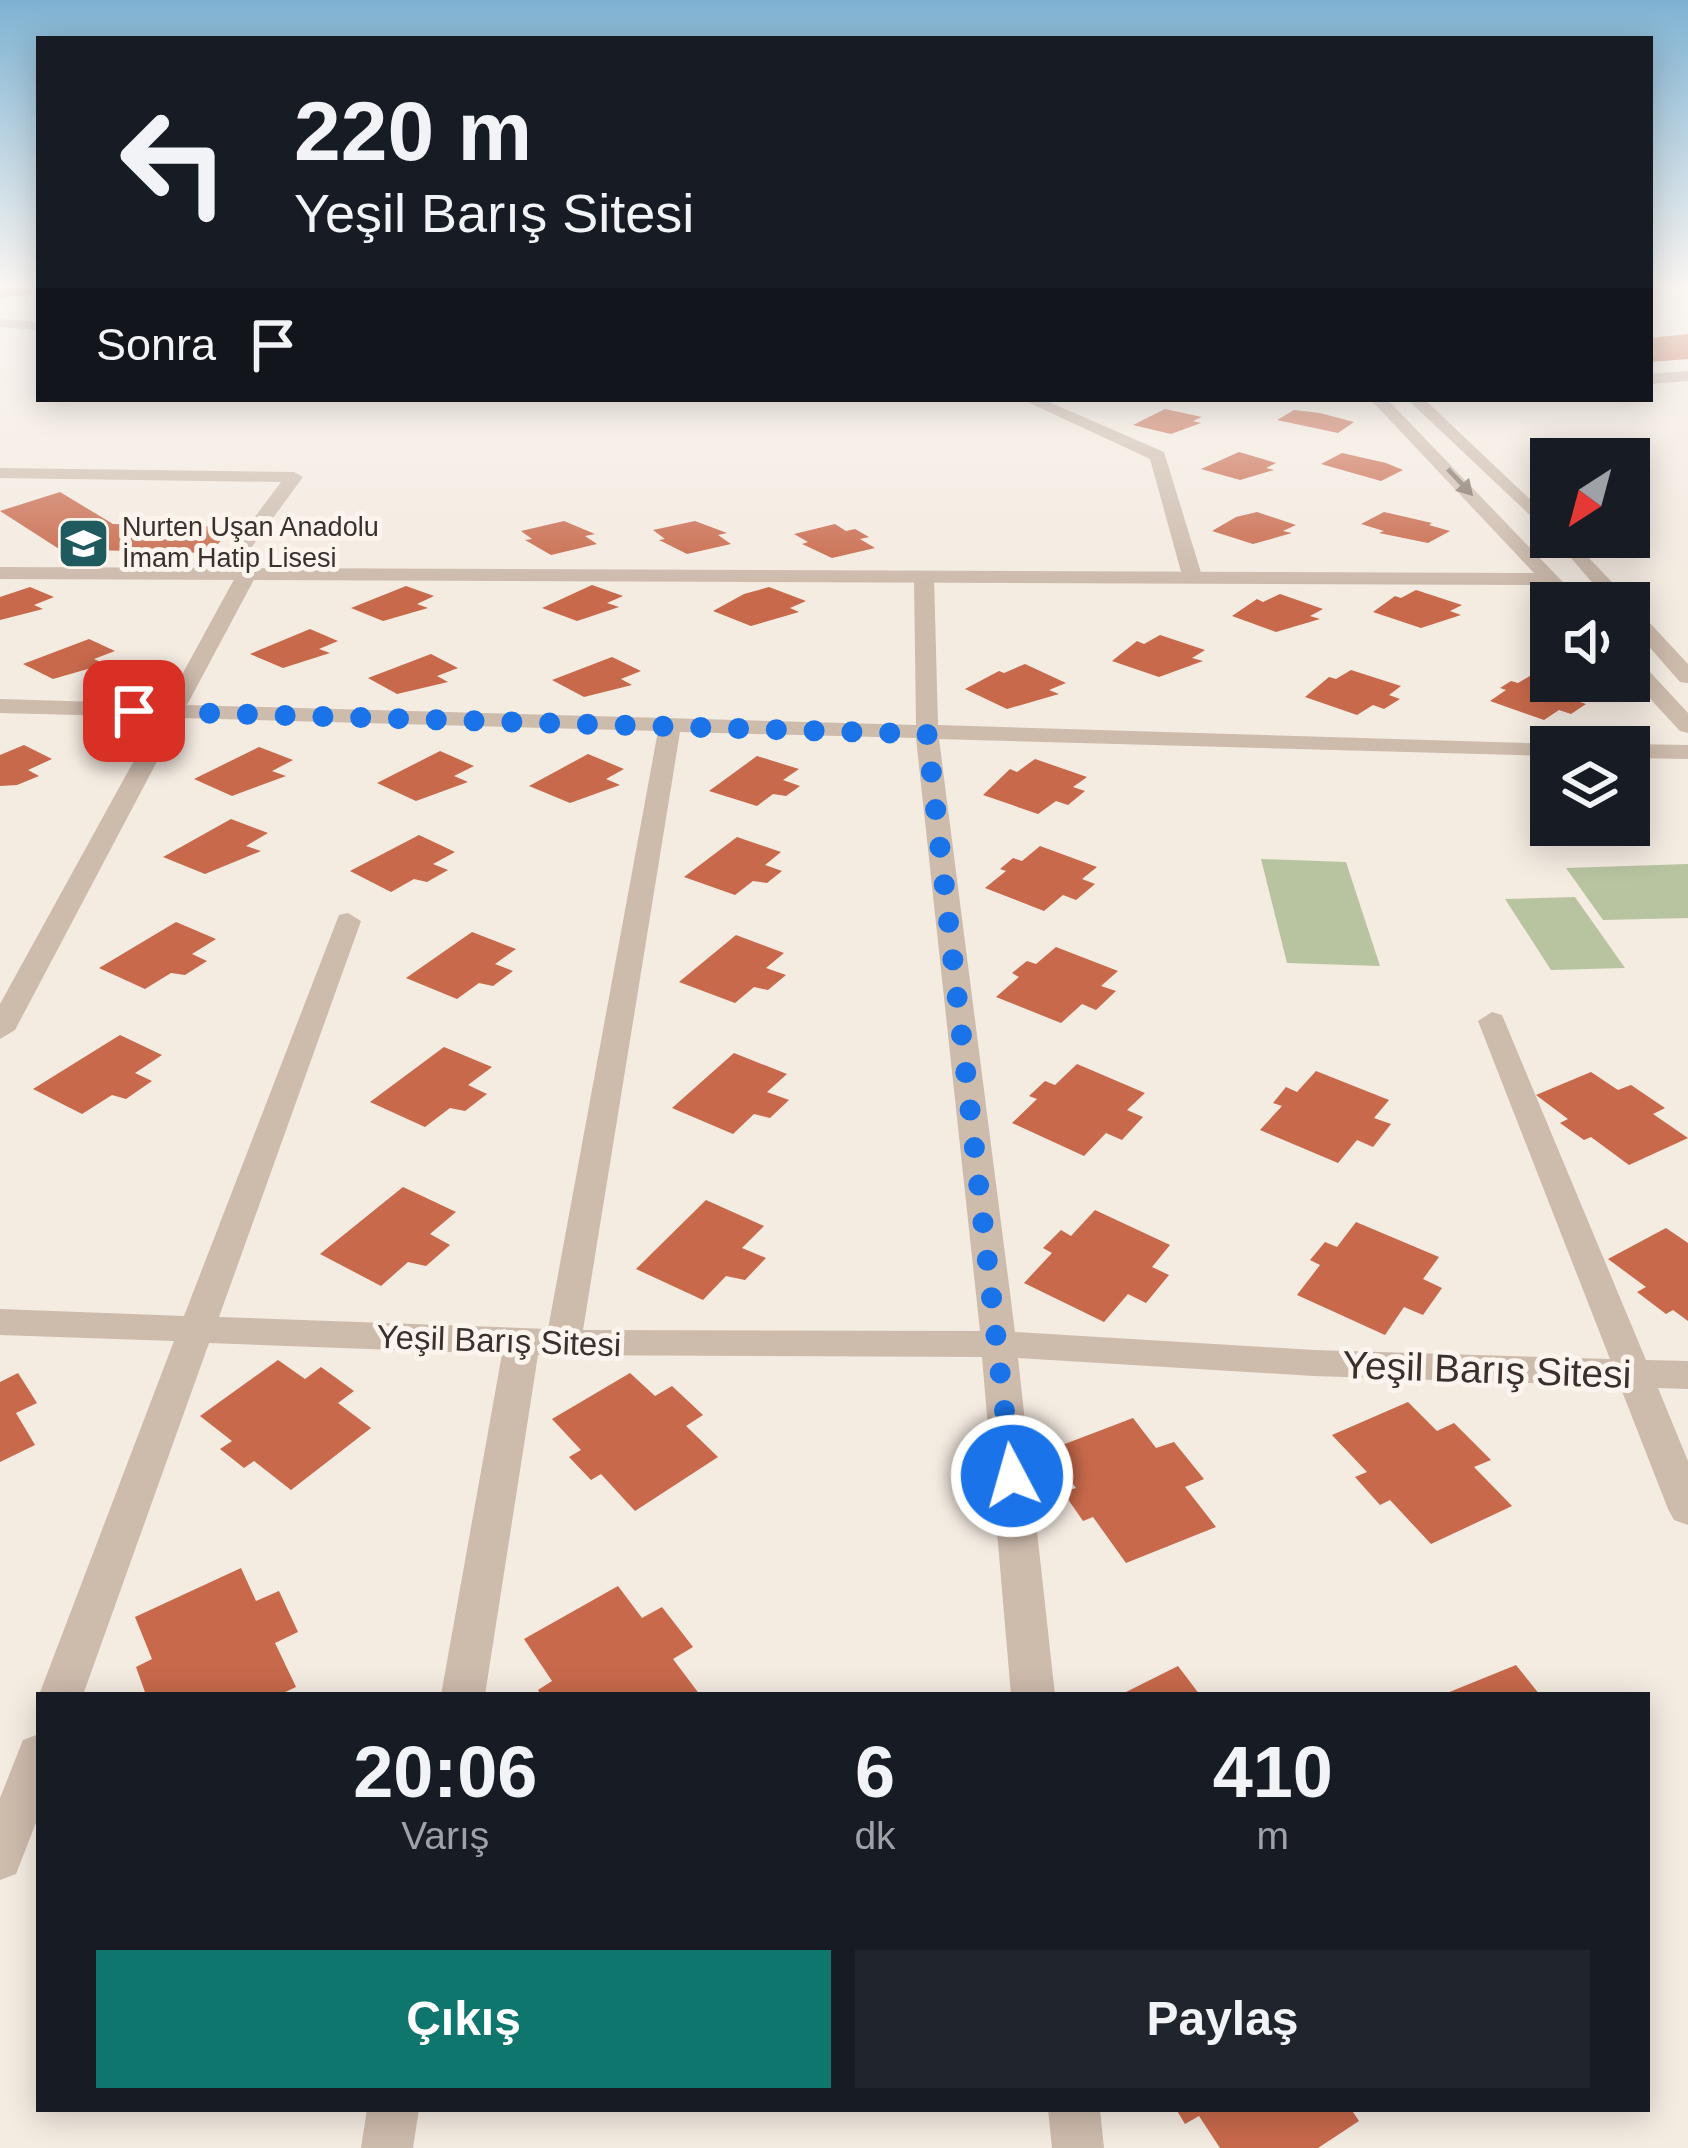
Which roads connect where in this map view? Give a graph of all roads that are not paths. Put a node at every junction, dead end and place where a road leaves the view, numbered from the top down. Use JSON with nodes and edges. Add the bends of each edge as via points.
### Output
{"nodes":[{"id":1,"x":1034,"y":402,"type":"edge"},
{"id":2,"x":1381,"y":402,"type":"edge"},
{"id":3,"x":1418,"y":402,"type":"edge"},
{"id":4,"x":0,"y":473,"type":"edge"},
{"id":5,"x":1530,"y":509,"type":"edge"},
{"id":6,"x":1578,"y":558,"type":"edge"},
{"id":7,"x":0,"y":573,"type":"edge"},
{"id":8,"x":235,"y":574,"type":"junction"},
{"id":9,"x":925,"y":578,"type":"junction"},
{"id":10,"x":1192,"y":579,"type":"junction"},
{"id":11,"x":1551,"y":579,"type":"junction"},
{"id":12,"x":1554,"y":582,"type":"edge"},
{"id":13,"x":1601,"y":582,"type":"edge"},
{"id":14,"x":1650,"y":635,"type":"edge"},
{"id":15,"x":1688,"y":677,"type":"edge"},
{"id":16,"x":1650,"y":685,"type":"edge"},
{"id":17,"x":0,"y":706,"type":"edge"},
{"id":18,"x":172,"y":712,"type":"junction"},
{"id":19,"x":1688,"y":726,"type":"edge"},
{"id":20,"x":670,"y":727,"type":"junction"},
{"id":21,"x":927,"y":734,"type":"junction"},
{"id":22,"x":1530,"y":748,"type":"edge"},
{"id":23,"x":1650,"y":751,"type":"edge"},
{"id":24,"x":1688,"y":752,"type":"edge"},
{"id":25,"x":348,"y":922,"type":"dead end"},
{"id":26,"x":1492,"y":1021,"type":"dead end"},
{"id":27,"x":0,"y":1030,"type":"edge"},
{"id":28,"x":0,"y":1322,"type":"edge"},
{"id":29,"x":197,"y":1330,"type":"junction"},
{"id":30,"x":522,"y":1342,"type":"junction"},
{"id":31,"x":563,"y":1343,"type":"junction"},
{"id":32,"x":999,"y":1344,"type":"junction"},
{"id":33,"x":1632,"y":1375,"type":"junction"},
{"id":34,"x":1688,"y":1376,"type":"edge"},
{"id":35,"x":1688,"y":1509,"type":"edge"},
{"id":36,"x":62,"y":1692,"type":"edge"},
{"id":37,"x":464,"y":1692,"type":"edge"},
{"id":38,"x":1034,"y":1692,"type":"edge"},
{"id":39,"x":36,"y":1762,"type":"edge"},
{"id":40,"x":0,"y":1858,"type":"edge"},
{"id":41,"x":393,"y":2112,"type":"edge"},
{"id":42,"x":1075,"y":2112,"type":"edge"},
{"id":43,"x":387,"y":2148,"type":"edge"},
{"id":44,"x":1078,"y":2148,"type":"edge"}],
"edges":[{"from":1,"to":10,"type":"street","via":[[1158,456]]},
{"from":2,"to":11,"type":"street","one_way":true},
{"from":3,"to":5,"type":"street"},
{"from":4,"to":8,"type":"street","via":[[294,477]]},
{"from":6,"to":13,"type":"street"},
{"from":7,"to":8,"type":"street"},
{"from":8,"to":9,"type":"street"},
{"from":8,"to":18,"type":"street"},
{"from":9,"to":10,"type":"street"},
{"from":9,"to":21,"type":"street"},
{"from":10,"to":11,"type":"street"},
{"from":11,"to":12,"type":"street"},
{"from":14,"to":15,"type":"street"},
{"from":16,"to":19,"type":"street"},
{"from":17,"to":18,"type":"street"},
{"from":18,"to":20,"type":"street"},
{"from":18,"to":27,"type":"street"},
{"from":20,"to":21,"type":"street"},
{"from":20,"to":31,"type":"street"},
{"from":21,"to":22,"type":"street"},
{"from":21,"to":32,"type":"street"},
{"from":23,"to":24,"type":"street"},
{"from":25,"to":29,"type":"street"},
{"from":26,"to":33,"type":"street"},
{"from":28,"to":29,"type":"street","name":"Yeşil Barış Sitesi"},
{"from":29,"to":30,"type":"street","name":"Yeşil Barış Sitesi"},
{"from":29,"to":36,"type":"street"},
{"from":30,"to":31,"type":"street","name":"Yeşil Barış Sitesi"},
{"from":30,"to":37,"type":"street"},
{"from":31,"to":32,"type":"street","name":"Yeşil Barış Sitesi"},
{"from":32,"to":33,"type":"street","name":"Yeşil Barış Sitesi"},
{"from":32,"to":38,"type":"street"},
{"from":33,"to":34,"type":"street","name":"Yeşil Barış Sitesi"},
{"from":33,"to":35,"type":"street"},
{"from":39,"to":40,"type":"street"},
{"from":41,"to":43,"type":"street"},
{"from":42,"to":44,"type":"street"}]}
